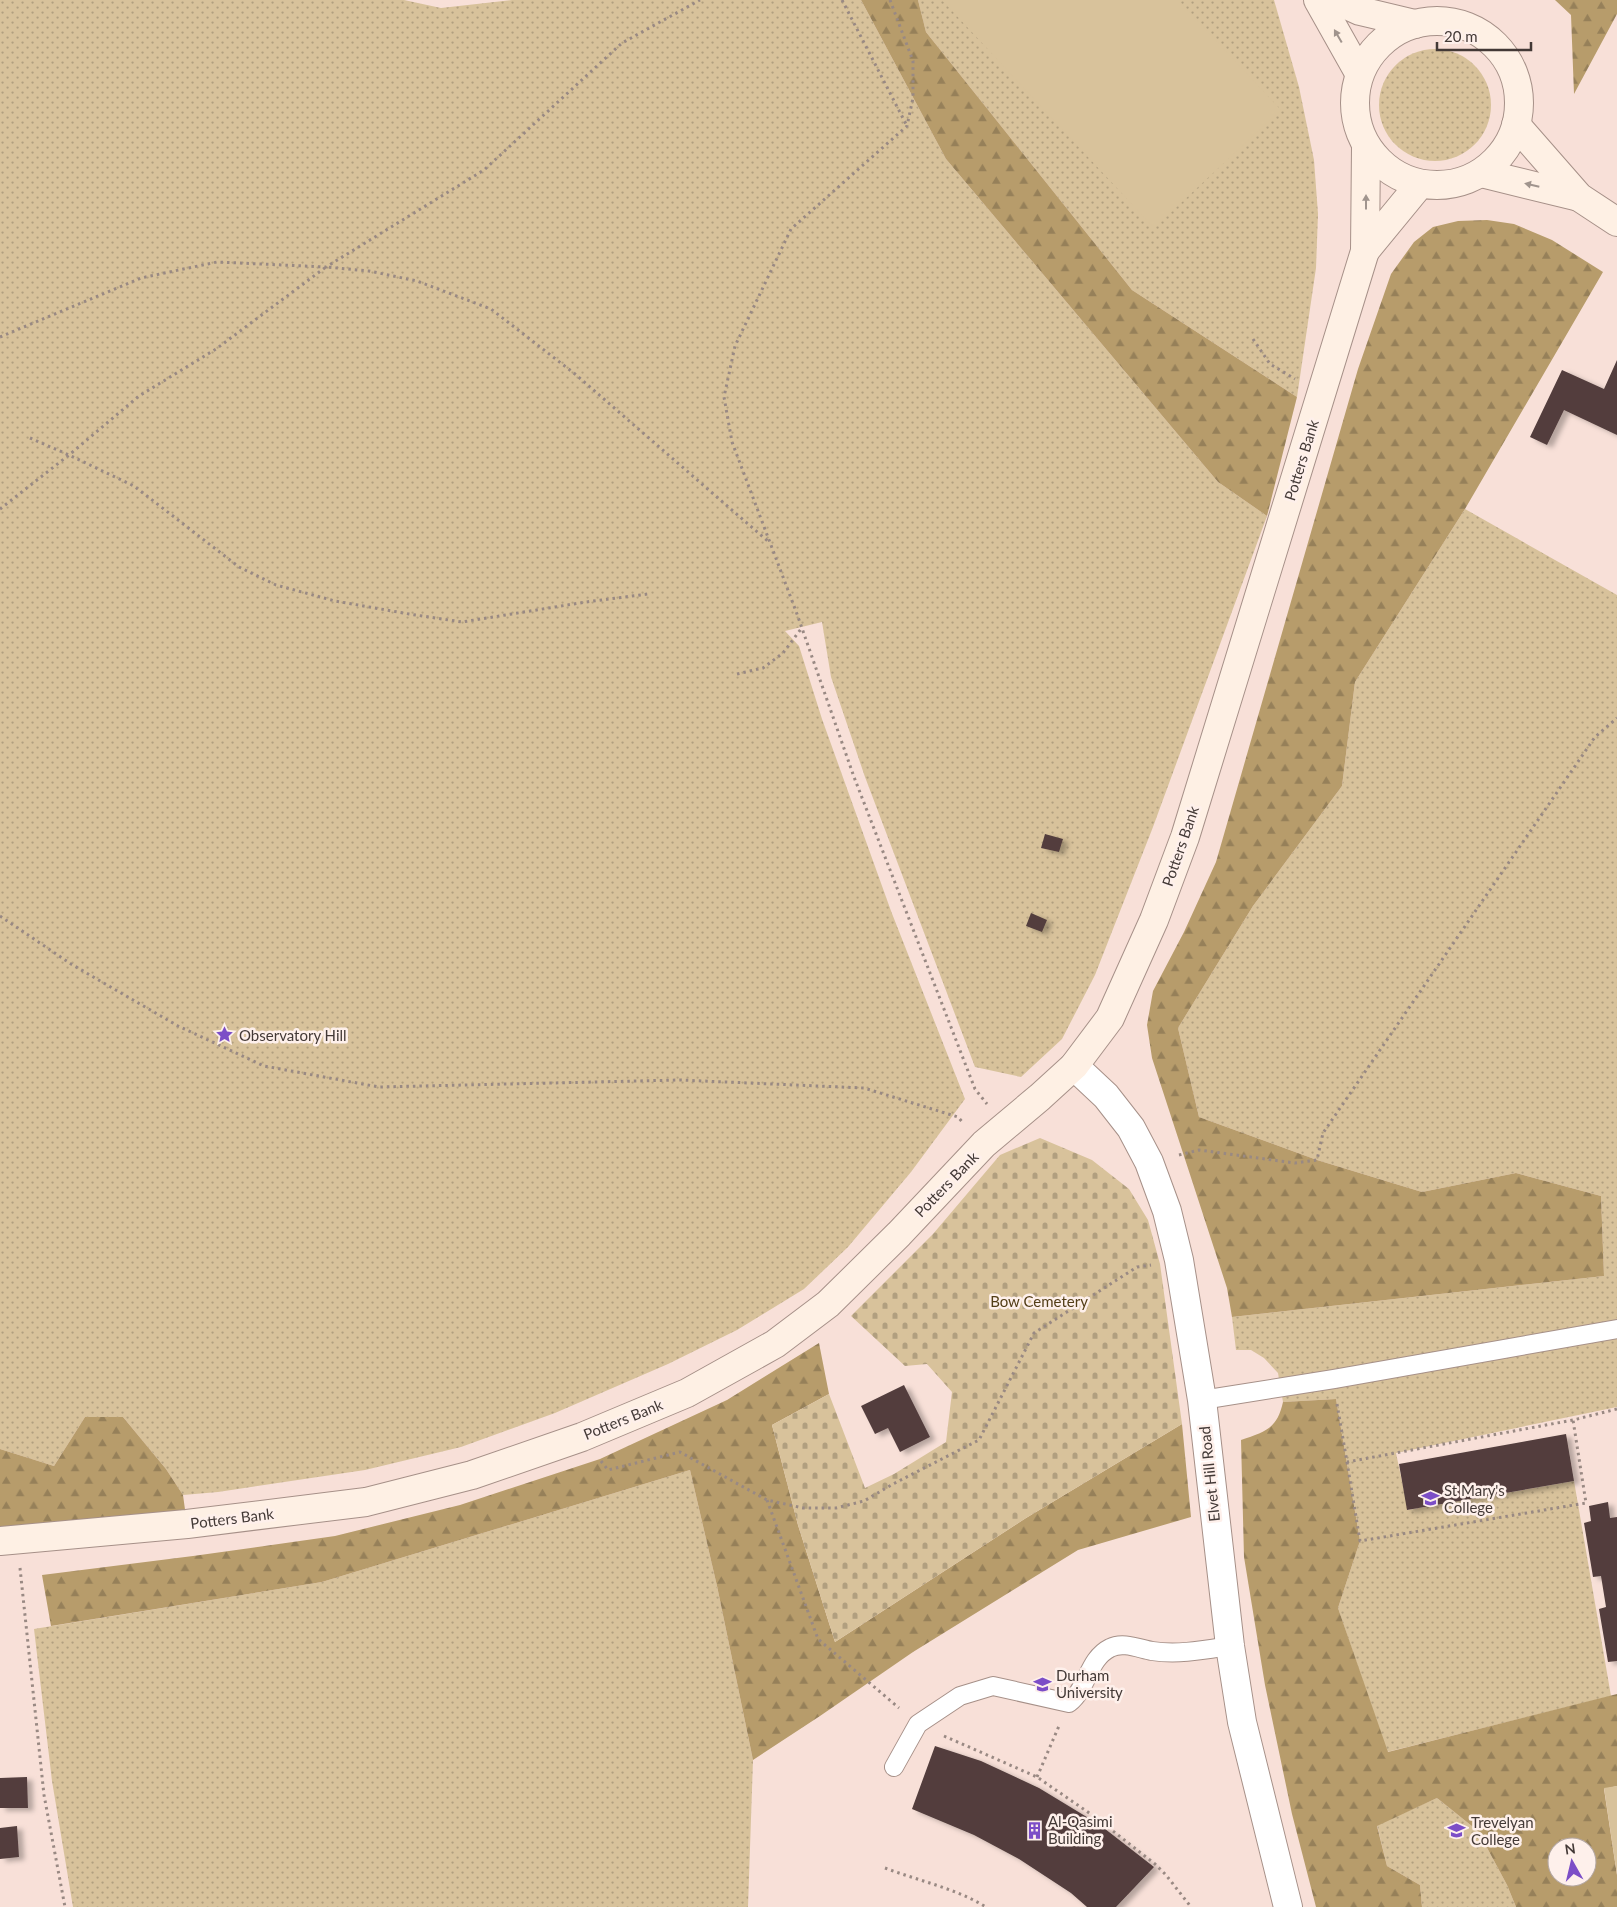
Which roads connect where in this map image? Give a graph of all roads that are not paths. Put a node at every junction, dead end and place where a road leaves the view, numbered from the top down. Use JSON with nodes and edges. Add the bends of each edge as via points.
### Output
{"nodes":[{"id":1,"x":1318,"y":0,"type":"edge"},
{"id":2,"x":1336,"y":0,"type":"edge"},
{"id":3,"x":1415,"y":24,"type":"junction"},
{"id":4,"x":1359,"y":72,"type":"junction"},
{"id":5,"x":1516,"y":125,"type":"junction"},
{"id":6,"x":1366,"y":147,"type":"junction"},
{"id":7,"x":1481,"y":173,"type":"junction"},
{"id":8,"x":1420,"y":184,"type":"junction"},
{"id":9,"x":1579,"y":197,"type":"junction"},
{"id":10,"x":1617,"y":222,"type":"edge"},
{"id":11,"x":1365,"y":251,"type":"junction"},
{"id":12,"x":1074,"y":1066,"type":"junction"},
{"id":13,"x":1617,"y":1329,"type":"edge"},
{"id":14,"x":1202,"y":1400,"type":"junction"},
{"id":15,"x":9,"y":1540,"type":"edge"},
{"id":16,"x":1230,"y":1646,"type":"junction"},
{"id":17,"x":894,"y":1767,"type":"dead end"},
{"id":18,"x":1288,"y":1907,"type":"edge"}],
"edges":[{"from":4,"to":1,"type":"street","one_way":true},
{"from":2,"to":3,"type":"street","via":[[1360,11]]},
{"from":3,"to":4,"type":"street","via":[[1391,34],[1372,51]]},
{"from":3,"to":5,"type":"street","via":[[1433,20],[1453,21],[1488,37],[1512,66],[1518,85]]},
{"from":4,"to":6,"type":"street","via":[[1354,106],[1356,123]]},
{"from":5,"to":7,"type":"street","via":[[1508,144]]},
{"from":5,"to":9,"type":"street"},
{"from":6,"to":8,"type":"street","via":[[1399,177]]},
{"from":11,"to":6,"type":"street","name":"Potters Bank","one_way":true},
{"from":7,"to":8,"type":"street","via":[[1462,182],[1441,186]]},
{"from":9,"to":7,"type":"street","one_way":true},
{"from":8,"to":11,"type":"street","name":"Potters Bank"},
{"from":9,"to":10,"type":"street"},
{"from":11,"to":12,"type":"street","name":"Potters Bank","via":[[1185,837],[1154,920],[1110,1018]]},
{"from":12,"to":14,"type":"street","name":"Elvet Hill Road","via":[[1106,1096],[1131,1128],[1149,1162],[1167,1211],[1179,1260]]},
{"from":12,"to":15,"type":"street","name":"Potters Bank","via":[[984,1144],[828,1304],[775,1344],[687,1393],[582,1436],[472,1475],[366,1502],[187,1524]]},
{"from":13,"to":14,"type":"lane"},
{"from":14,"to":16,"type":"street","name":"Elvet Hill Road"},
{"from":16,"to":17,"type":"lane","via":[[1179,1653],[1129,1646],[1111,1647],[1096,1659],[1077,1697],[1069,1702],[993,1686],[960,1696],[918,1724]]},
{"from":16,"to":18,"type":"street","name":"Elvet Hill Road","via":[[1242,1722]]}]}
